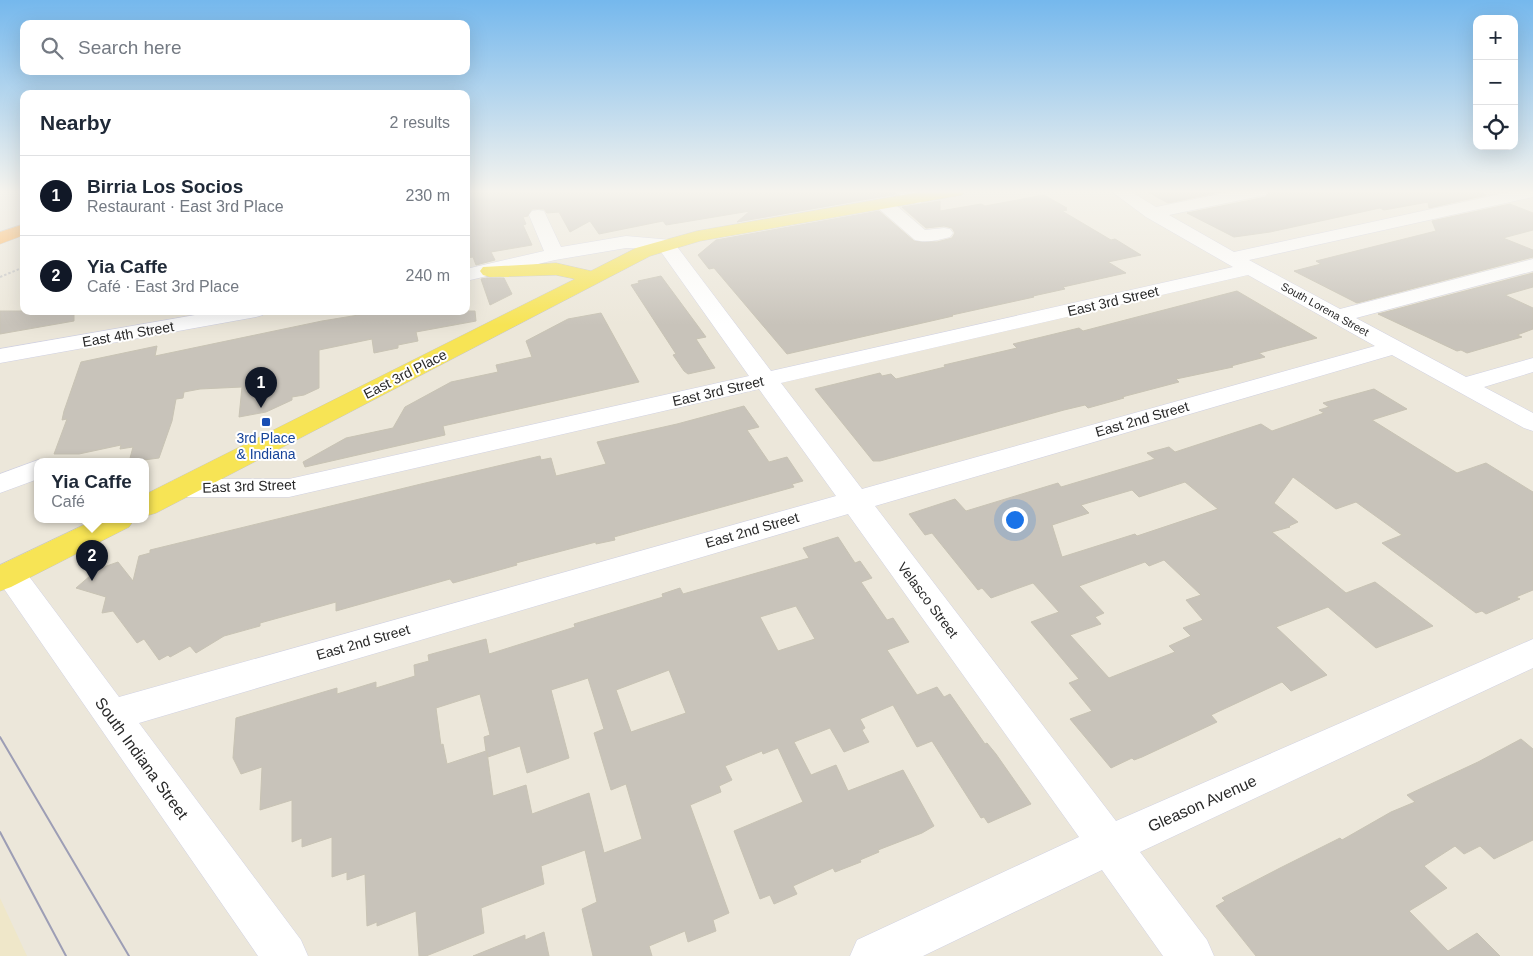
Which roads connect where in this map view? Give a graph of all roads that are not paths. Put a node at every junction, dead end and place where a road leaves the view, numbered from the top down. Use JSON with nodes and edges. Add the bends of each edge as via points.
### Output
{"nodes":[{"id":1,"x":547,"y":236,"type":"edge"},
{"id":2,"x":699,"y":236,"type":"edge"},
{"id":3,"x":1193,"y":236,"type":"edge"},
{"id":4,"x":1347,"y":236,"type":"edge"},
{"id":5,"x":665,"y":244,"type":"junction"},
{"id":6,"x":555,"y":254,"type":"junction"},
{"id":7,"x":1241,"y":263,"type":"junction"},
{"id":8,"x":1533,"y":265,"type":"edge"},
{"id":9,"x":490,"y":271,"type":"junction"},
{"id":10,"x":470,"y":274,"type":"edge"},
{"id":11,"x":594,"y":277,"type":"junction"},
{"id":12,"x":233,"y":315,"type":"edge"},
{"id":13,"x":1337,"y":316,"type":"junction"},
{"id":14,"x":1395,"y":347,"type":"junction"},
{"id":15,"x":0,"y":356,"type":"edge"},
{"id":16,"x":1533,"y":365,"type":"edge"},
{"id":17,"x":764,"y":380,"type":"junction"},
{"id":18,"x":1464,"y":385,"type":"junction"},
{"id":19,"x":1533,"y":423,"type":"edge"},
{"id":20,"x":34,"y":471,"type":"edge"},
{"id":21,"x":0,"y":484,"type":"edge"},
{"id":22,"x":182,"y":488,"type":"junction"},
{"id":23,"x":855,"y":501,"type":"junction"},
{"id":24,"x":149,"y":504,"type":"edge"},
{"id":25,"x":109,"y":523,"type":"edge"},
{"id":26,"x":3,"y":574,"type":"edge"},
{"id":27,"x":1533,"y":653,"type":"edge"},
{"id":28,"x":110,"y":714,"type":"junction"},
{"id":29,"x":1110,"y":844,"type":"junction"},
{"id":30,"x":285,"y":956,"type":"edge"},
{"id":31,"x":873,"y":956,"type":"edge"},
{"id":32,"x":1191,"y":956,"type":"edge"}],
"edges":[{"from":1,"to":6,"type":"street"},
{"from":2,"to":5,"type":"main road"},
{"from":3,"to":7,"type":"street","name":"South Lorena Street"},
{"from":4,"to":7,"type":"street","name":"East 3rd Street"},
{"from":5,"to":6,"type":"street","via":[[626,242]]},
{"from":5,"to":11,"type":"main road","name":"East 3rd Place"},
{"from":5,"to":17,"type":"street","name":"Velasco Street"},
{"from":6,"to":9,"type":"street"},
{"from":7,"to":13,"type":"street","name":"South Lorena Street"},
{"from":7,"to":17,"type":"street","name":"East 3rd Street"},
{"from":8,"to":13,"type":"street"},
{"from":9,"to":10,"type":"street"},
{"from":9,"to":11,"type":"main road","via":[[556,269]]},
{"from":11,"to":22,"type":"main road","name":"East 3rd Place"},
{"from":12,"to":15,"type":"street","name":"East 4th Street"},
{"from":13,"to":14,"type":"street","name":"South Lorena Street"},
{"from":14,"to":18,"type":"street","name":"South Lorena Street"},
{"from":14,"to":23,"type":"street","name":"East 2nd Street"},
{"from":16,"to":18,"type":"street"},
{"from":17,"to":22,"type":"street","name":"East 3rd Street","via":[[289,488]]},
{"from":17,"to":23,"type":"street","name":"Velasco Street"},
{"from":18,"to":19,"type":"street","name":"South Lorena Street"},
{"from":20,"to":21,"type":"street"},
{"from":22,"to":24,"type":"main road","name":"East 3rd Place"},
{"from":23,"to":28,"type":"street","name":"East 2nd Street"},
{"from":23,"to":29,"type":"street","name":"Velasco Street"},
{"from":25,"to":26,"type":"main road"},
{"from":26,"to":28,"type":"street","name":"South Indiana Street"},
{"from":27,"to":29,"type":"street","name":"Gleason Avenue"},
{"from":28,"to":30,"type":"street","name":"South Indiana Street"},
{"from":29,"to":31,"type":"street","name":"Gleason Avenue"},
{"from":29,"to":32,"type":"street","name":"Velasco Street"}]}
